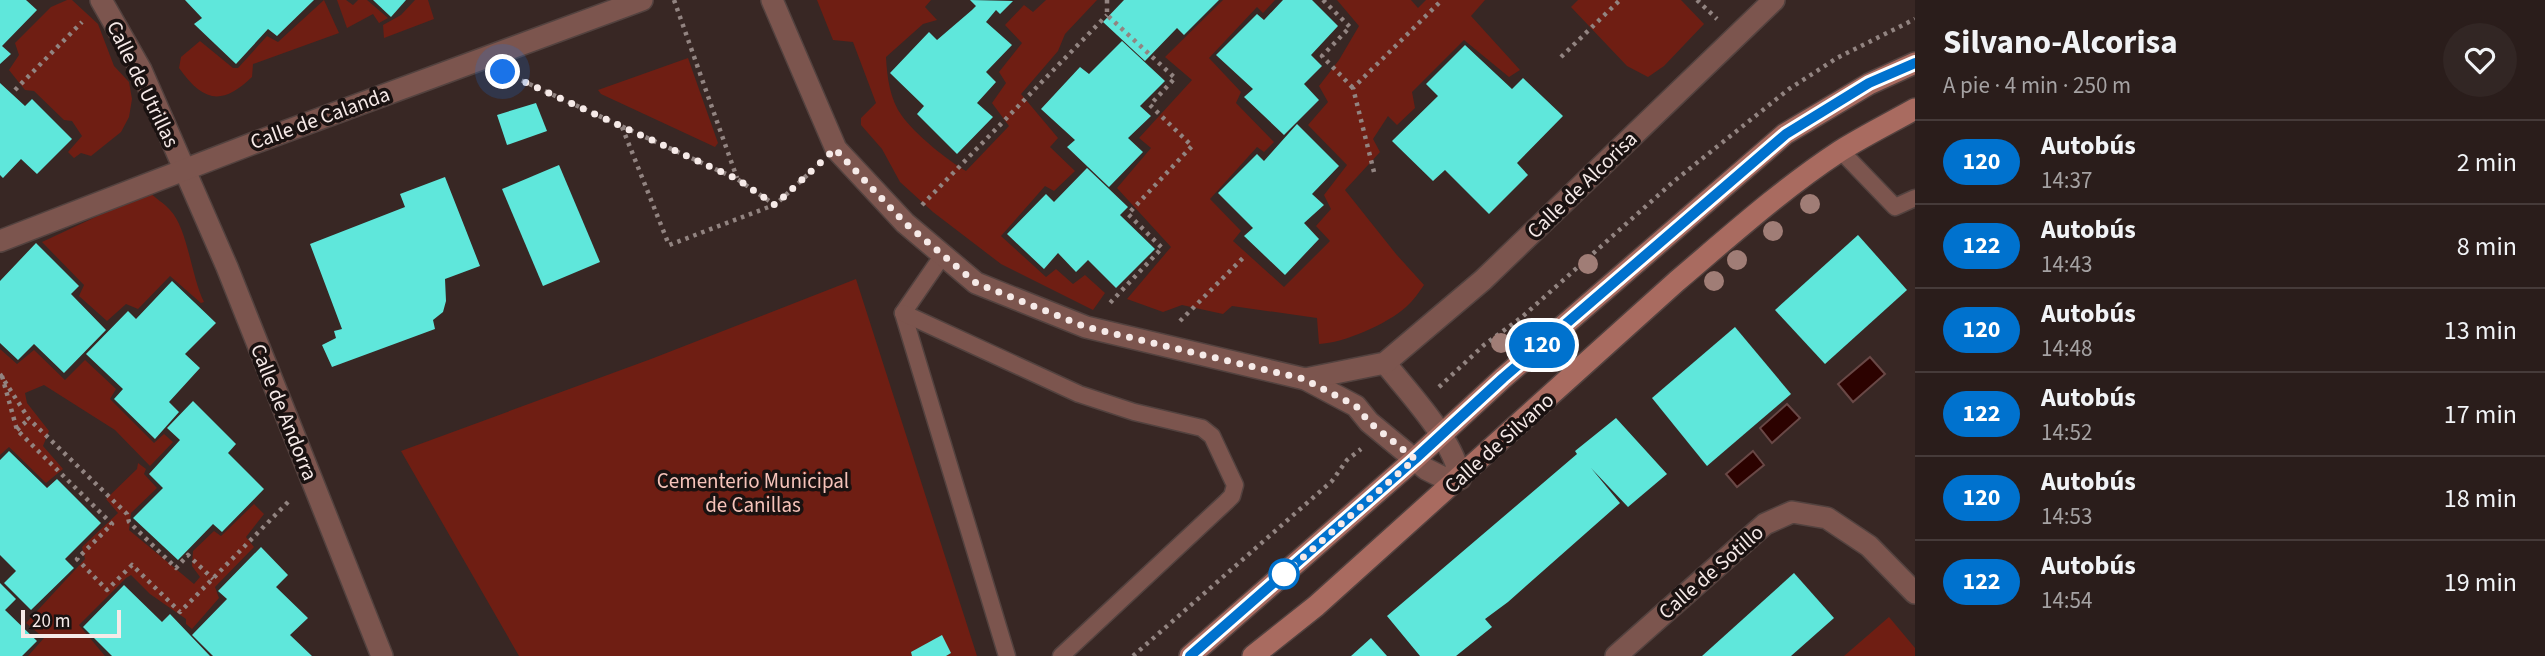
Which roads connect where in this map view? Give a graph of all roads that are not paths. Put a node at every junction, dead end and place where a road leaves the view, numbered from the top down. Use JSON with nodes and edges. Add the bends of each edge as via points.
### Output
{"nodes":[{"id":1,"x":642,"y":0,"type":"edge"},
{"id":2,"x":772,"y":0,"type":"edge"},
{"id":3,"x":1774,"y":0,"type":"edge"},
{"id":4,"x":102,"y":1,"type":"edge"},
{"id":5,"x":1915,"y":63,"type":"edge"},
{"id":6,"x":1915,"y":109,"type":"edge"},
{"id":7,"x":1841,"y":150,"type":"junction"},
{"id":8,"x":184,"y":169,"type":"junction"},
{"id":9,"x":1915,"y":198,"type":"edge"},
{"id":10,"x":0,"y":241,"type":"edge"},
{"id":11,"x":943,"y":255,"type":"junction"},
{"id":12,"x":903,"y":313,"type":"junction"},
{"id":13,"x":1385,"y":363,"type":"junction"},
{"id":14,"x":1304,"y":379,"type":"junction"},
{"id":15,"x":1440,"y":436,"type":"junction"},
{"id":16,"x":1415,"y":459,"type":"junction"},
{"id":17,"x":1460,"y":479,"type":"junction"},
{"id":18,"x":1915,"y":593,"type":"edge"},
{"id":19,"x":382,"y":656,"type":"edge"},
{"id":20,"x":1007,"y":656,"type":"edge"},
{"id":21,"x":1060,"y":656,"type":"edge"},
{"id":22,"x":1190,"y":656,"type":"edge"},
{"id":23,"x":1253,"y":656,"type":"edge"},
{"id":24,"x":1616,"y":656,"type":"edge"}],
"edges":[{"from":1,"to":8,"type":"street","name":"Calle de Calanda"},
{"from":2,"to":11,"type":"street","name":"Calle de Alcorisa","via":[[835,149],[905,223]]},
{"from":3,"to":13,"type":"street","name":"Calle de Alcorisa","via":[[1483,280]]},
{"from":4,"to":8,"type":"street","name":"Calle de Utrillas","via":[[141,70]]},
{"from":5,"to":15,"type":"street","via":[[1869,83],[1786,134]]},
{"from":6,"to":7,"type":"street","name":"Calle de Silvano"},
{"from":7,"to":9,"type":"lane","via":[[1895,208]]},
{"from":7,"to":17,"type":"street","name":"Calle de Silvano","via":[[1677,281]]},
{"from":8,"to":10,"type":"street","name":"Calle de Calanda"},
{"from":8,"to":19,"type":"street","name":"Calle de Andorra"},
{"from":11,"to":12,"type":"lane"},
{"from":11,"to":14,"type":"street","name":"Calle de Alcorisa","via":[[976,283],[1086,327]]},
{"from":12,"to":20,"type":"lane"},
{"from":12,"to":21,"type":"lane","via":[[1079,394],[1202,428],[1212,436],[1236,485],[1227,502]]},
{"from":13,"to":14,"type":"street","name":"Calle de Alcorisa"},
{"from":13,"to":15,"type":"street"},
{"from":14,"to":16,"type":"street","name":"Calle de Alcorisa","via":[[1356,406]]},
{"from":15,"to":16,"type":"street"},
{"from":15,"to":17,"type":"street","via":[[1458,464]]},
{"from":16,"to":17,"type":"street","name":"Calle de Alcorisa","via":[[1442,477]]},
{"from":16,"to":22,"type":"street"},
{"from":17,"to":23,"type":"street","name":"Calle de Silvano","via":[[1317,606]]},
{"from":18,"to":24,"type":"street","name":"Calle de Sotillo","via":[[1869,546],[1827,518],[1792,512],[1765,524]]}]}
